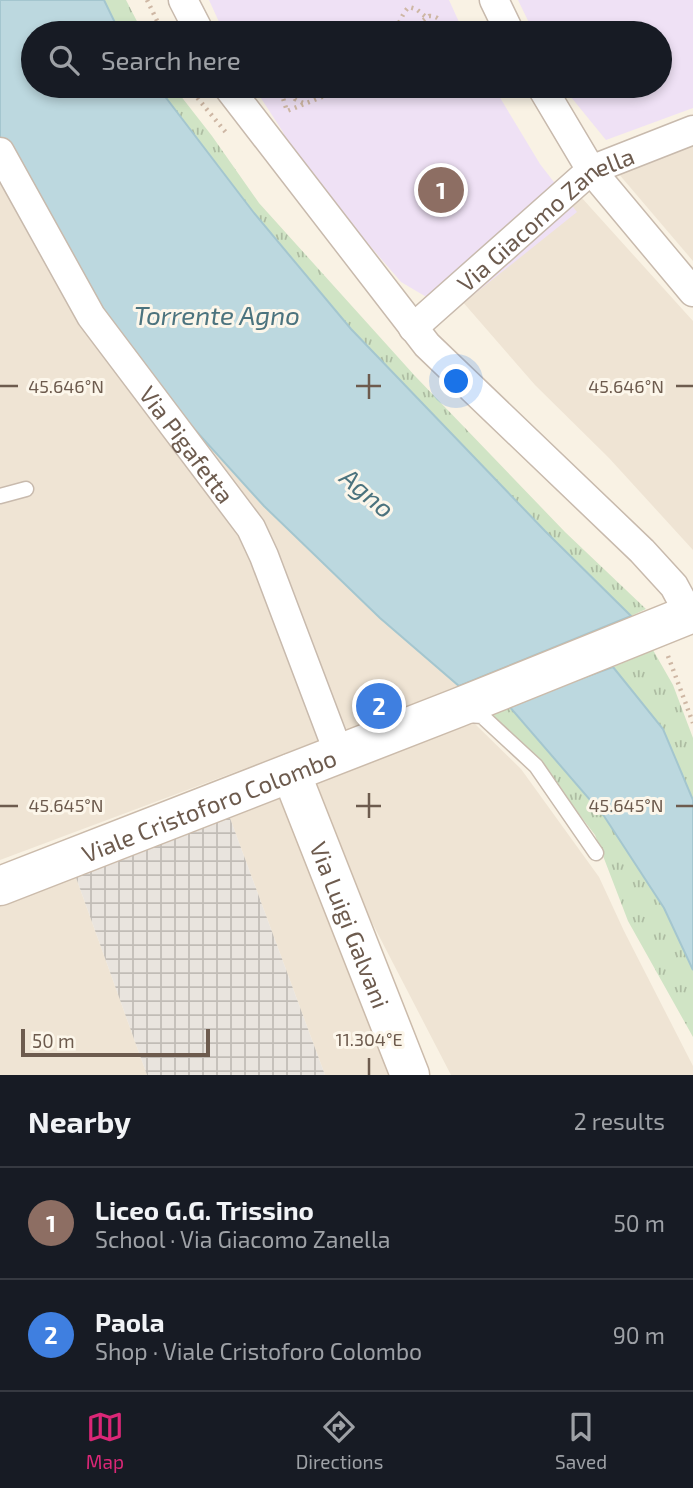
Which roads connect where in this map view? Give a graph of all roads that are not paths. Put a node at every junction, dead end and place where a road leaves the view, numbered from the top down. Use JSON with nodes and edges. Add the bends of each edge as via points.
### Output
{"nodes":[{"id":1,"x":183,"y":0,"type":"edge"},
{"id":2,"x":494,"y":0,"type":"edge"},
{"id":3,"x":194,"y":21,"type":"edge"},
{"id":4,"x":504,"y":21,"type":"edge"},
{"id":5,"x":236,"y":98,"type":"edge"},
{"id":6,"x":548,"y":98,"type":"edge"},
{"id":7,"x":693,"y":130,"type":"edge"},
{"id":8,"x":0,"y":152,"type":"edge"},
{"id":9,"x":590,"y":170,"type":"junction"},
{"id":10,"x":693,"y":292,"type":"edge"},
{"id":11,"x":413,"y":328,"type":"junction"},
{"id":12,"x":26,"y":489,"type":"dead end"},
{"id":13,"x":0,"y":496,"type":"edge"},
{"id":14,"x":691,"y":613,"type":"edge"},
{"id":15,"x":449,"y":711,"type":"junction"},
{"id":16,"x":339,"y":754,"type":"junction"},
{"id":17,"x":291,"y":773,"type":"junction"},
{"id":18,"x":596,"y":853,"type":"dead end"},
{"id":19,"x":0,"y":886,"type":"edge"},
{"id":20,"x":410,"y":1075,"type":"edge"}],
"edges":[{"from":1,"to":3,"type":"street"},
{"from":2,"to":4,"type":"street"},
{"from":5,"to":11,"type":"street"},
{"from":6,"to":9,"type":"street"},
{"from":7,"to":9,"type":"street","name":"Via Giacomo Zanella"},
{"from":8,"to":16,"type":"street","name":"Via Pigafetta","via":[[91,316],[251,528]]},
{"from":9,"to":10,"type":"street"},
{"from":9,"to":11,"type":"street","name":"Via Giacomo Zanella"},
{"from":11,"to":14,"type":"street","via":[[642,551]]},
{"from":12,"to":13,"type":"lane"},
{"from":14,"to":15,"type":"street","name":"Viale Cristoforo Colombo"},
{"from":15,"to":16,"type":"street","name":"Viale Cristoforo Colombo"},
{"from":15,"to":18,"type":"lane","via":[[482,716],[536,766]]},
{"from":16,"to":17,"type":"street","name":"Viale Cristoforo Colombo"},
{"from":17,"to":19,"type":"street","name":"Viale Cristoforo Colombo"},
{"from":17,"to":20,"type":"street","name":"Via Luigi Galvani"}]}
